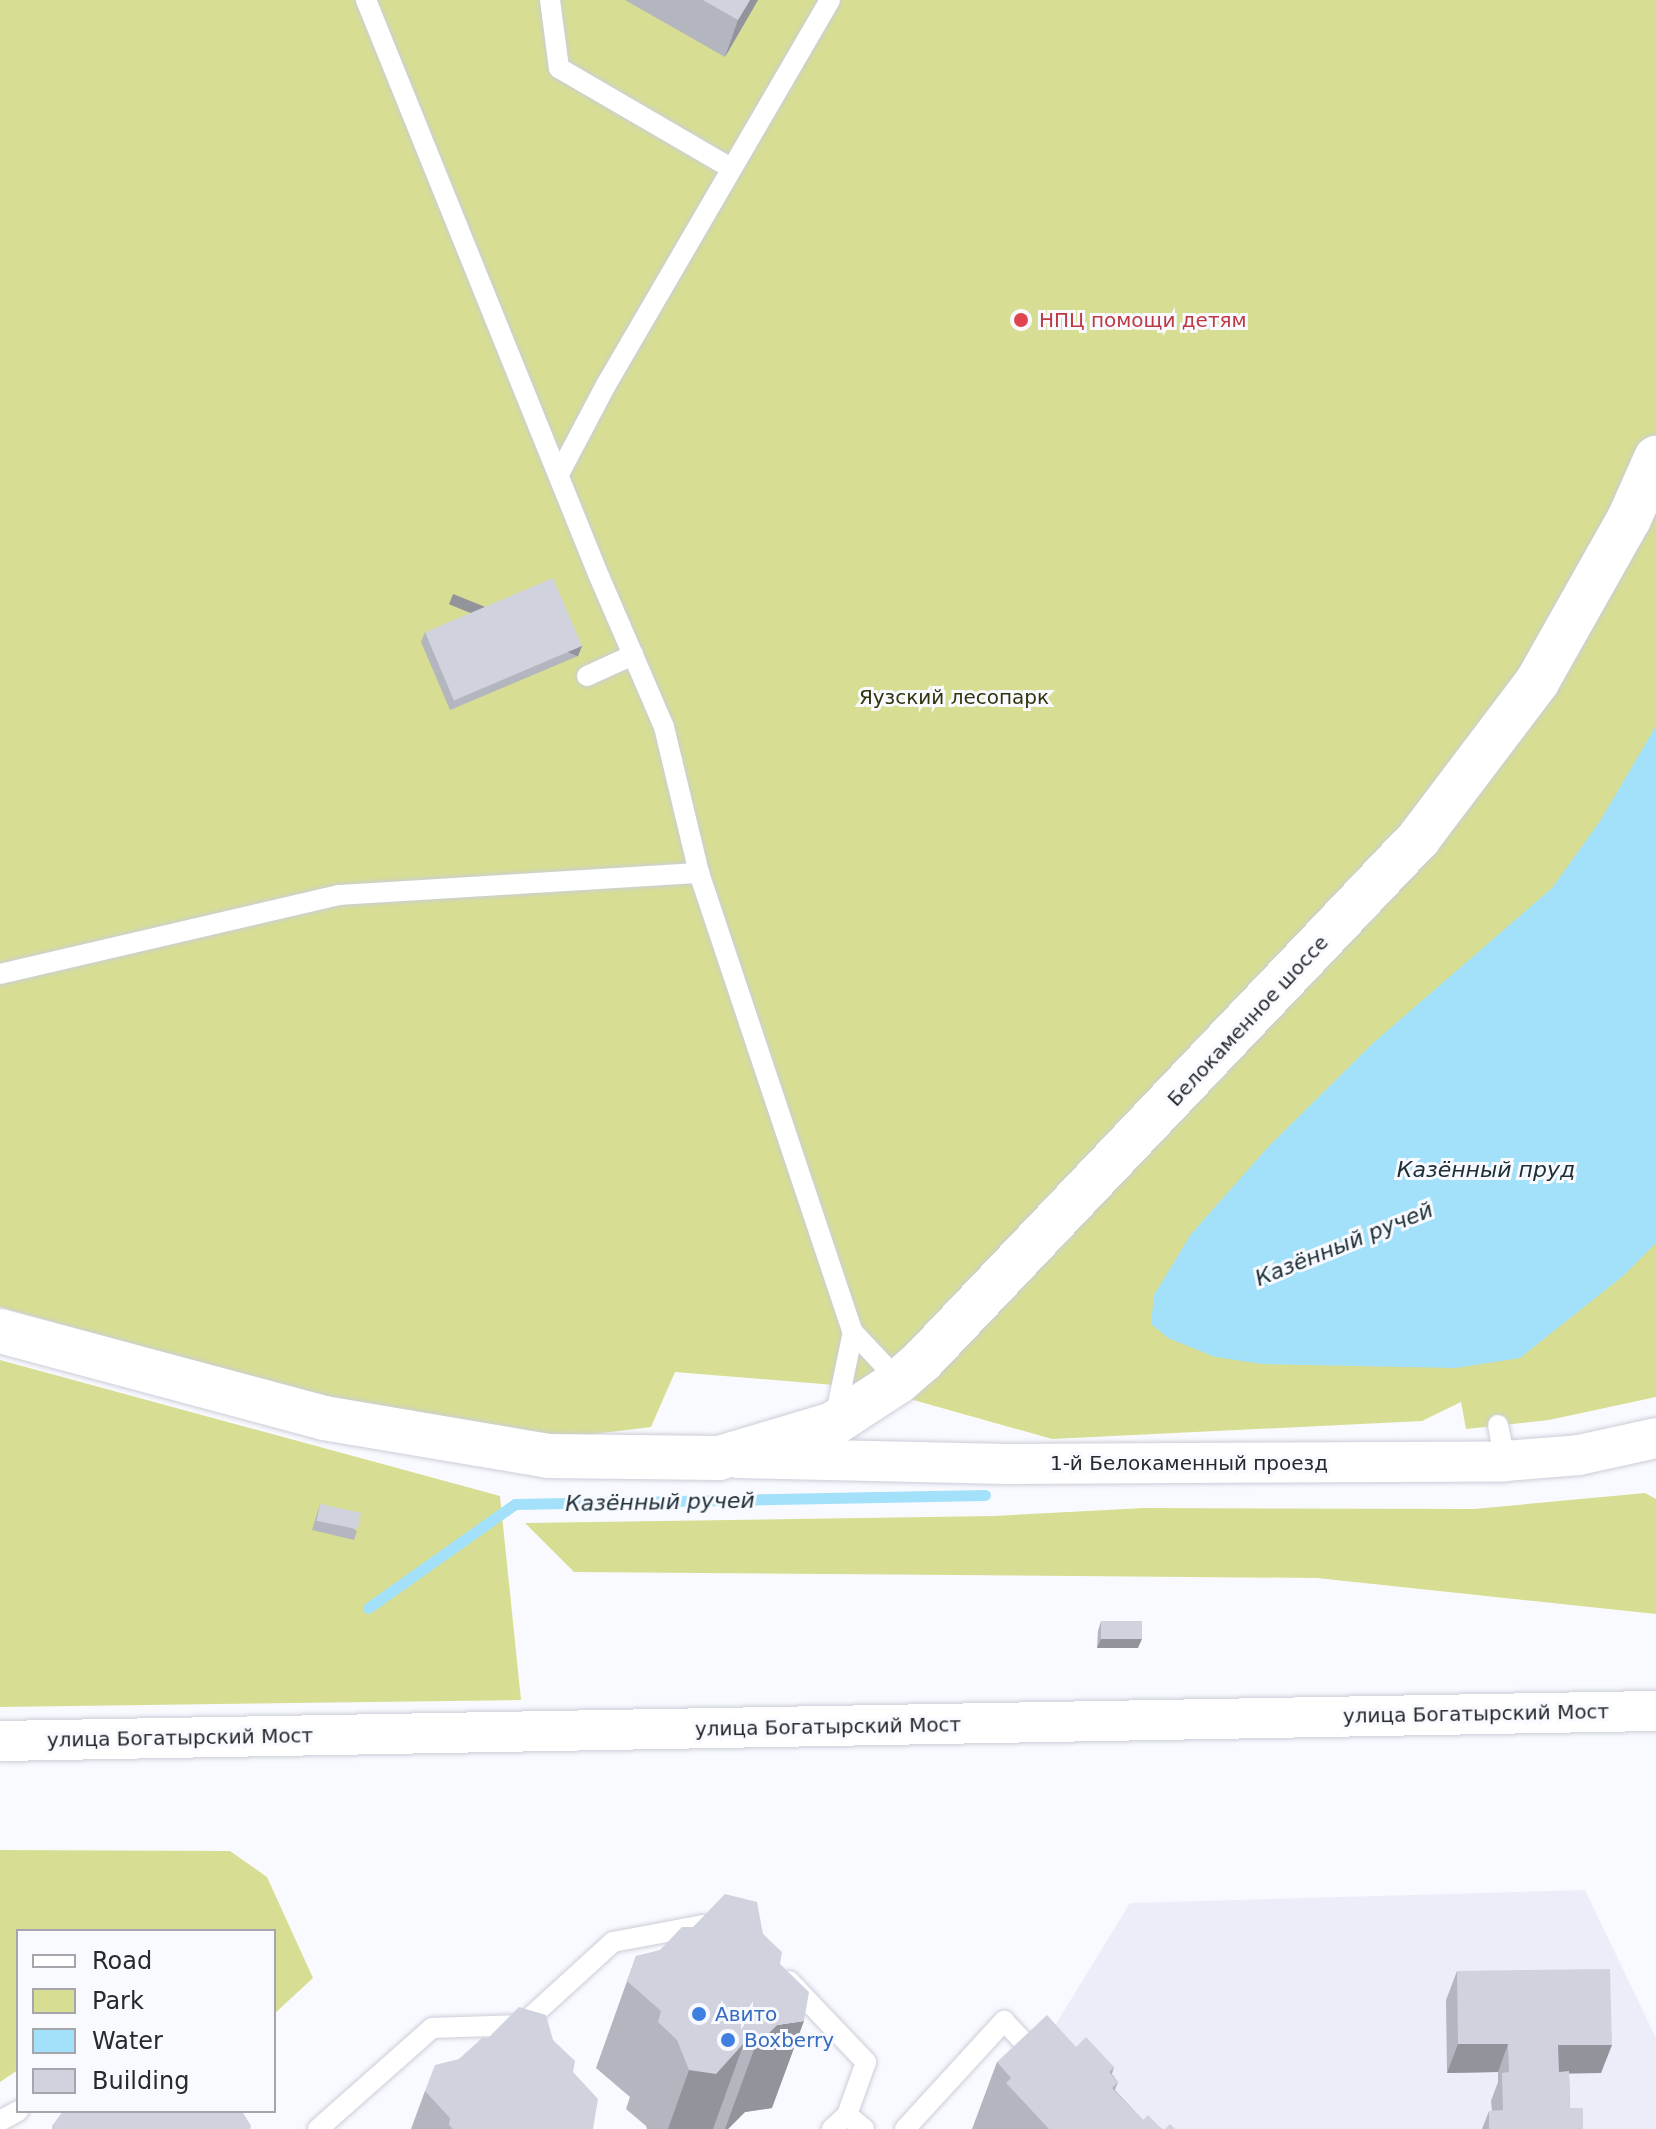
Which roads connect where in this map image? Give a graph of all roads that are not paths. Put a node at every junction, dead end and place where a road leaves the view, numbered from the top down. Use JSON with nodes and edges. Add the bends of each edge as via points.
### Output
{"nodes":[{"id":1,"x":366,"y":0,"type":"edge"},
{"id":2,"x":550,"y":0,"type":"edge"},
{"id":3,"x":830,"y":0,"type":"edge"},
{"id":4,"x":731,"y":168,"type":"junction"},
{"id":5,"x":1656,"y":458,"type":"edge"},
{"id":6,"x":559,"y":474,"type":"junction"},
{"id":7,"x":633,"y":655,"type":"junction"},
{"id":8,"x":587,"y":676,"type":"dead end"},
{"id":9,"x":699,"y":873,"type":"junction"},
{"id":10,"x":0,"y":974,"type":"edge"},
{"id":11,"x":0,"y":1331,"type":"edge"},
{"id":12,"x":853,"y":1332,"type":"junction"},
{"id":13,"x":899,"y":1381,"type":"junction"},
{"id":14,"x":833,"y":1424,"type":"junction"},
{"id":15,"x":1656,"y":1438,"type":"edge"},
{"id":16,"x":719,"y":1458,"type":"junction"},
{"id":17,"x":1656,"y":1711,"type":"edge"},
{"id":18,"x":0,"y":1741,"type":"edge"},
{"id":19,"x":718,"y":1923,"type":"edge"},
{"id":20,"x":773,"y":1964,"type":"edge"},
{"id":21,"x":1051,"y":2071,"type":"edge"},
{"id":22,"x":839,"y":2122,"type":"edge"},
{"id":23,"x":318,"y":2129,"type":"edge"},
{"id":24,"x":864,"y":2129,"type":"edge"},
{"id":25,"x":905,"y":2129,"type":"edge"}],
"edges":[{"from":1,"to":6,"type":"lane"},
{"from":2,"to":4,"type":"lane","via":[[559,68]]},
{"from":3,"to":4,"type":"lane"},
{"from":4,"to":6,"type":"lane"},
{"from":5,"to":13,"type":"street","name":"Белокаменное шоссе","via":[[1629,519],[1537,682],[1419,838],[1159,1116]]},
{"from":6,"to":7,"type":"lane"},
{"from":7,"to":8,"type":"lane"},
{"from":7,"to":9,"type":"lane","via":[[664,727]]},
{"from":9,"to":10,"type":"lane","via":[[339,895]]},
{"from":9,"to":12,"type":"lane"},
{"from":11,"to":16,"type":"street","via":[[324,1418],[548,1456]]},
{"from":12,"to":13,"type":"lane"},
{"from":12,"to":14,"type":"lane"},
{"from":13,"to":14,"type":"street","name":"Белокаменное шоссе"},
{"from":14,"to":16,"type":"street","name":"Белокаменное шоссе"},
{"from":15,"to":16,"type":"street","name":"1-й Белокаменный проезд","via":[[1579,1455],[1501,1443],[1007,1464]]},
{"from":17,"to":18,"type":"street","name":"улица Богатырский Мост"},
{"from":19,"to":23,"type":"lane","via":[[613,1942],[522,2025],[432,2028]]},
{"from":20,"to":22,"type":"lane","via":[[866,2062]]},
{"from":21,"to":25,"type":"lane","via":[[1004,2021]]},
{"from":22,"to":24,"type":"lane"}]}
